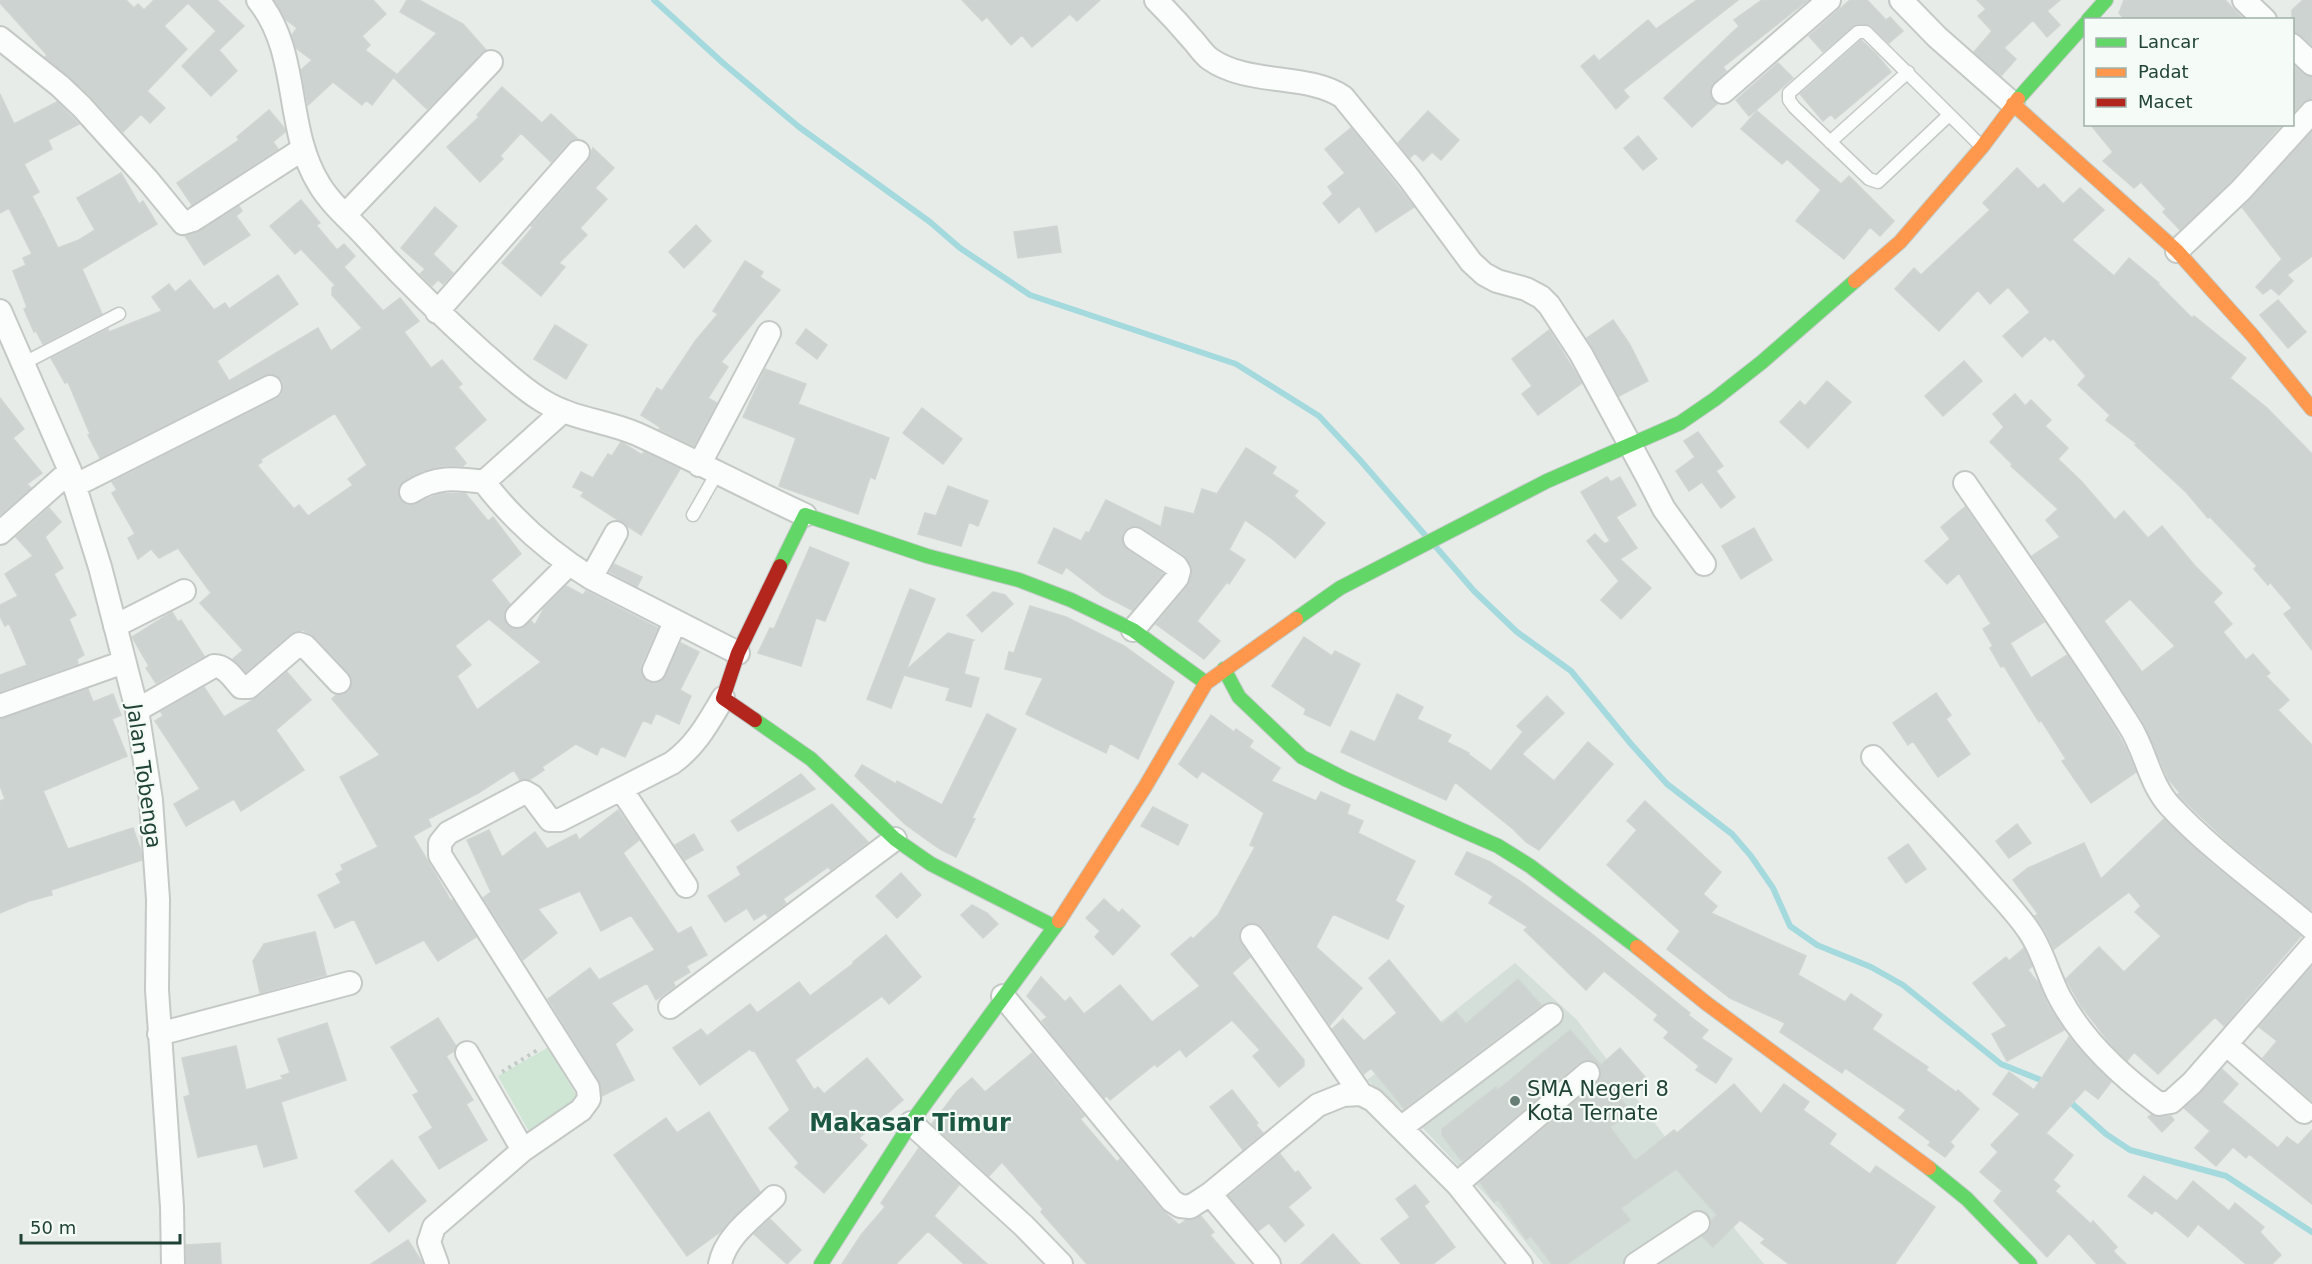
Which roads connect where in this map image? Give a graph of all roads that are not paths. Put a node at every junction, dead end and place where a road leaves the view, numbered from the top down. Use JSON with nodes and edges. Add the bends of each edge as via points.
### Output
{"nodes":[{"id":1,"x":1156,"y":0,"type":"edge"},
{"id":2,"x":1829,"y":0,"type":"edge"},
{"id":3,"x":1901,"y":0,"type":"edge"},
{"id":4,"x":2106,"y":0,"type":"edge"},
{"id":5,"x":261,"y":1,"type":"edge"},
{"id":6,"x":2247,"y":1,"type":"edge"},
{"id":7,"x":2090,"y":18,"type":"edge"},
{"id":8,"x":2263,"y":18,"type":"edge"},
{"id":9,"x":2084,"y":24,"type":"edge"},
{"id":10,"x":0,"y":38,"type":"edge"},
{"id":11,"x":2294,"y":47,"type":"edge"},
{"id":12,"x":491,"y":62,"type":"dead end"},
{"id":13,"x":2312,"y":64,"type":"edge"},
{"id":14,"x":1908,"y":72,"type":"junction"},
{"id":15,"x":1723,"y":92,"type":"dead end"},
{"id":16,"x":2013,"y":104,"type":"junction"},
{"id":17,"x":2312,"y":112,"type":"edge"},
{"id":18,"x":1949,"y":115,"type":"junction"},
{"id":19,"x":1830,"y":142,"type":"junction"},
{"id":20,"x":1982,"y":147,"type":"junction"},
{"id":21,"x":303,"y":149,"type":"junction"},
{"id":22,"x":578,"y":152,"type":"dead end"},
{"id":23,"x":345,"y":215,"type":"junction"},
{"id":24,"x":2176,"y":251,"type":"junction"},
{"id":25,"x":0,"y":311,"type":"edge"},
{"id":26,"x":437,"y":312,"type":"junction"},
{"id":27,"x":119,"y":314,"type":"dead end"},
{"id":28,"x":769,"y":333,"type":"dead end"},
{"id":29,"x":24,"y":363,"type":"junction"},
{"id":30,"x":270,"y":387,"type":"dead end"},
{"id":31,"x":2312,"y":408,"type":"edge"},
{"id":32,"x":563,"y":411,"type":"junction"},
{"id":33,"x":1629,"y":444,"type":"junction"},
{"id":34,"x":708,"y":469,"type":"junction"},
{"id":35,"x":72,"y":478,"type":"junction"},
{"id":36,"x":484,"y":482,"type":"junction"},
{"id":37,"x":1965,"y":483,"type":"dead end"},
{"id":38,"x":411,"y":492,"type":"dead end"},
{"id":39,"x":693,"y":515,"type":"dead end"},
{"id":40,"x":805,"y":515,"type":"junction"},
{"id":41,"x":616,"y":532,"type":"dead end"},
{"id":42,"x":0,"y":534,"type":"edge"},
{"id":43,"x":1135,"y":539,"type":"dead end"},
{"id":44,"x":569,"y":564,"type":"junction"},
{"id":45,"x":1704,"y":564,"type":"dead end"},
{"id":46,"x":591,"y":578,"type":"junction"},
{"id":47,"x":184,"y":591,"type":"dead end"},
{"id":48,"x":517,"y":616,"type":"dead end"},
{"id":49,"x":675,"y":622,"type":"junction"},
{"id":50,"x":115,"y":626,"type":"junction"},
{"id":51,"x":1133,"y":630,"type":"junction"},
{"id":52,"x":738,"y":653,"type":"junction"},
{"id":53,"x":124,"y":662,"type":"junction"},
{"id":54,"x":1224,"y":669,"type":"junction"},
{"id":55,"x":654,"y":670,"type":"dead end"},
{"id":56,"x":339,"y":682,"type":"dead end"},
{"id":57,"x":1206,"y":683,"type":"junction"},
{"id":58,"x":723,"y":698,"type":"junction"},
{"id":59,"x":0,"y":706,"type":"edge"},
{"id":60,"x":137,"y":710,"type":"junction"},
{"id":61,"x":1873,"y":757,"type":"dead end"},
{"id":62,"x":621,"y":789,"type":"junction"},
{"id":63,"x":895,"y":839,"type":"junction"},
{"id":64,"x":686,"y":886,"type":"dead end"},
{"id":65,"x":1055,"y":927,"type":"junction"},
{"id":66,"x":2312,"y":928,"type":"edge"},
{"id":67,"x":1252,"y":936,"type":"dead end"},
{"id":68,"x":2312,"y":945,"type":"edge"},
{"id":69,"x":350,"y":983,"type":"dead end"},
{"id":70,"x":1003,"y":996,"type":"junction"},
{"id":71,"x":670,"y":1007,"type":"dead end"},
{"id":72,"x":1551,"y":1015,"type":"dead end"},
{"id":73,"x":159,"y":1034,"type":"junction"},
{"id":74,"x":2227,"y":1045,"type":"junction"},
{"id":75,"x":467,"y":1053,"type":"dead end"},
{"id":76,"x":1588,"y":1072,"type":"dead end"},
{"id":77,"x":1361,"y":1094,"type":"junction"},
{"id":78,"x":2304,"y":1112,"type":"dead end"},
{"id":79,"x":911,"y":1123,"type":"junction"},
{"id":80,"x":1402,"y":1127,"type":"junction"},
{"id":81,"x":523,"y":1150,"type":"junction"},
{"id":82,"x":1457,"y":1184,"type":"junction"},
{"id":83,"x":1210,"y":1194,"type":"junction"},
{"id":84,"x":774,"y":1197,"type":"dead end"},
{"id":85,"x":1698,"y":1223,"type":"dead end"},
{"id":86,"x":173,"y":1264,"type":"edge"},
{"id":87,"x":437,"y":1264,"type":"edge"},
{"id":88,"x":720,"y":1264,"type":"edge"},
{"id":89,"x":821,"y":1264,"type":"edge"},
{"id":90,"x":1061,"y":1264,"type":"edge"},
{"id":91,"x":1269,"y":1264,"type":"edge"},
{"id":92,"x":1521,"y":1264,"type":"edge"},
{"id":93,"x":1636,"y":1264,"type":"edge"},
{"id":94,"x":2030,"y":1264,"type":"edge"}],
"edges":[{"from":1,"to":33,"type":"street","via":[[1209,58],[1231,69],[1315,86],[1343,97],[1471,262],[1484,274],[1526,289],[1549,305],[1581,354]]},
{"from":2,"to":15,"type":"street"},
{"from":3,"to":16,"type":"street"},
{"from":4,"to":7,"type":"street"},
{"from":5,"to":21,"type":"street","via":[[284,56]]},
{"from":6,"to":8,"type":"street"},
{"from":9,"to":16,"type":"street"},
{"from":10,"to":21,"type":"street","via":[[82,107],[183,223]]},
{"from":11,"to":13,"type":"street"},
{"from":12,"to":23,"type":"street"},
{"from":14,"to":18,"type":"lane"},
{"from":14,"to":19,"type":"lane"},
{"from":14,"to":19,"type":"lane","via":[[1875,39],[1866,32],[1858,32],[1789,93],[1788,100]]},
{"from":16,"to":20,"type":"street"},
{"from":16,"to":24,"type":"street"},
{"from":17,"to":24,"type":"street","via":[[2241,190]]},
{"from":18,"to":19,"type":"lane","via":[[1878,182]]},
{"from":18,"to":20,"type":"lane"},
{"from":20,"to":33,"type":"street","via":[[1900,242],[1762,362],[1680,423]]},
{"from":21,"to":23,"type":"street","via":[[312,174]]},
{"from":22,"to":26,"type":"street"},
{"from":23,"to":26,"type":"street"},
{"from":24,"to":31,"type":"street"},
{"from":25,"to":29,"type":"street","name":"Jalan Tobenga"},
{"from":26,"to":32,"type":"street","via":[[519,384]]},
{"from":27,"to":29,"type":"lane"},
{"from":28,"to":34,"type":"street"},
{"from":29,"to":35,"type":"street","name":"Jalan Tobenga"},
{"from":30,"to":35,"type":"street"},
{"from":32,"to":34,"type":"street","via":[[635,433]]},
{"from":32,"to":36,"type":"street"},
{"from":33,"to":45,"type":"street","via":[[1664,509]]},
{"from":33,"to":54,"type":"street","via":[[1547,481],[1340,588]]},
{"from":34,"to":39,"type":"lane"},
{"from":34,"to":40,"type":"street"},
{"from":35,"to":42,"type":"street"},
{"from":35,"to":50,"type":"street","name":"Jalan Tobenga"},
{"from":36,"to":38,"type":"street","via":[[426,482]]},
{"from":36,"to":44,"type":"street","via":[[524,528]]},
{"from":37,"to":66,"type":"street","via":[[2102,681],[2133,731],[2151,777],[2170,806]]},
{"from":40,"to":51,"type":"street","via":[[927,556],[1019,579]]},
{"from":40,"to":52,"type":"street"},
{"from":41,"to":46,"type":"street"},
{"from":43,"to":51,"type":"street","via":[[1179,572]]},
{"from":44,"to":46,"type":"street"},
{"from":44,"to":48,"type":"street"},
{"from":46,"to":49,"type":"street"},
{"from":47,"to":50,"type":"street"},
{"from":49,"to":52,"type":"street"},
{"from":49,"to":55,"type":"street"},
{"from":50,"to":53,"type":"street","name":"Jalan Tobenga"},
{"from":51,"to":57,"type":"street"},
{"from":52,"to":58,"type":"street"},
{"from":53,"to":59,"type":"street"},
{"from":53,"to":60,"type":"street","name":"Jalan Tobenga"},
{"from":54,"to":57,"type":"street"},
{"from":54,"to":94,"type":"street","via":[[1239,697],[1302,757],[1498,846],[1530,866],[1724,1017],[1934,1172]]},
{"from":56,"to":60,"type":"street","via":[[305,645],[299,644],[249,687],[241,687],[226,670],[214,666]]},
{"from":57,"to":65,"type":"street"},
{"from":58,"to":62,"type":"street","via":[[697,741],[684,754]]},
{"from":58,"to":63,"type":"street","via":[[811,759]]},
{"from":60,"to":73,"type":"street","name":"Jalan Tobenga","via":[[151,800],[158,899]]},
{"from":61,"to":74,"type":"street","via":[[2020,918],[2075,1023],[2105,1058],[2149,1097],[2159,1104],[2171,1102]]},
{"from":62,"to":64,"type":"street"},
{"from":62,"to":81,"type":"street","via":[[555,822],[528,792],[520,793],[448,833],[440,843],[440,855],[588,1088],[589,1099],[581,1110]]},
{"from":63,"to":65,"type":"street","via":[[931,864]]},
{"from":63,"to":71,"type":"street"},
{"from":65,"to":70,"type":"street"},
{"from":67,"to":77,"type":"street"},
{"from":68,"to":74,"type":"street"},
{"from":69,"to":73,"type":"street"},
{"from":70,"to":79,"type":"street"},
{"from":70,"to":83,"type":"street","via":[[1172,1201],[1190,1207]]},
{"from":72,"to":80,"type":"street"},
{"from":73,"to":86,"type":"street","name":"Jalan Tobenga"},
{"from":74,"to":78,"type":"street"},
{"from":75,"to":81,"type":"street"},
{"from":76,"to":82,"type":"street"},
{"from":77,"to":80,"type":"street","via":[[1374,1100]]},
{"from":77,"to":83,"type":"street","via":[[1343,1095],[1318,1106]]},
{"from":79,"to":89,"type":"street"},
{"from":79,"to":90,"type":"street"},
{"from":80,"to":82,"type":"street"},
{"from":81,"to":87,"type":"street","via":[[434,1227],[429,1242]]},
{"from":82,"to":92,"type":"street"},
{"from":83,"to":91,"type":"street"},
{"from":84,"to":88,"type":"street","via":[[730,1240]]},
{"from":85,"to":93,"type":"street"}]}
